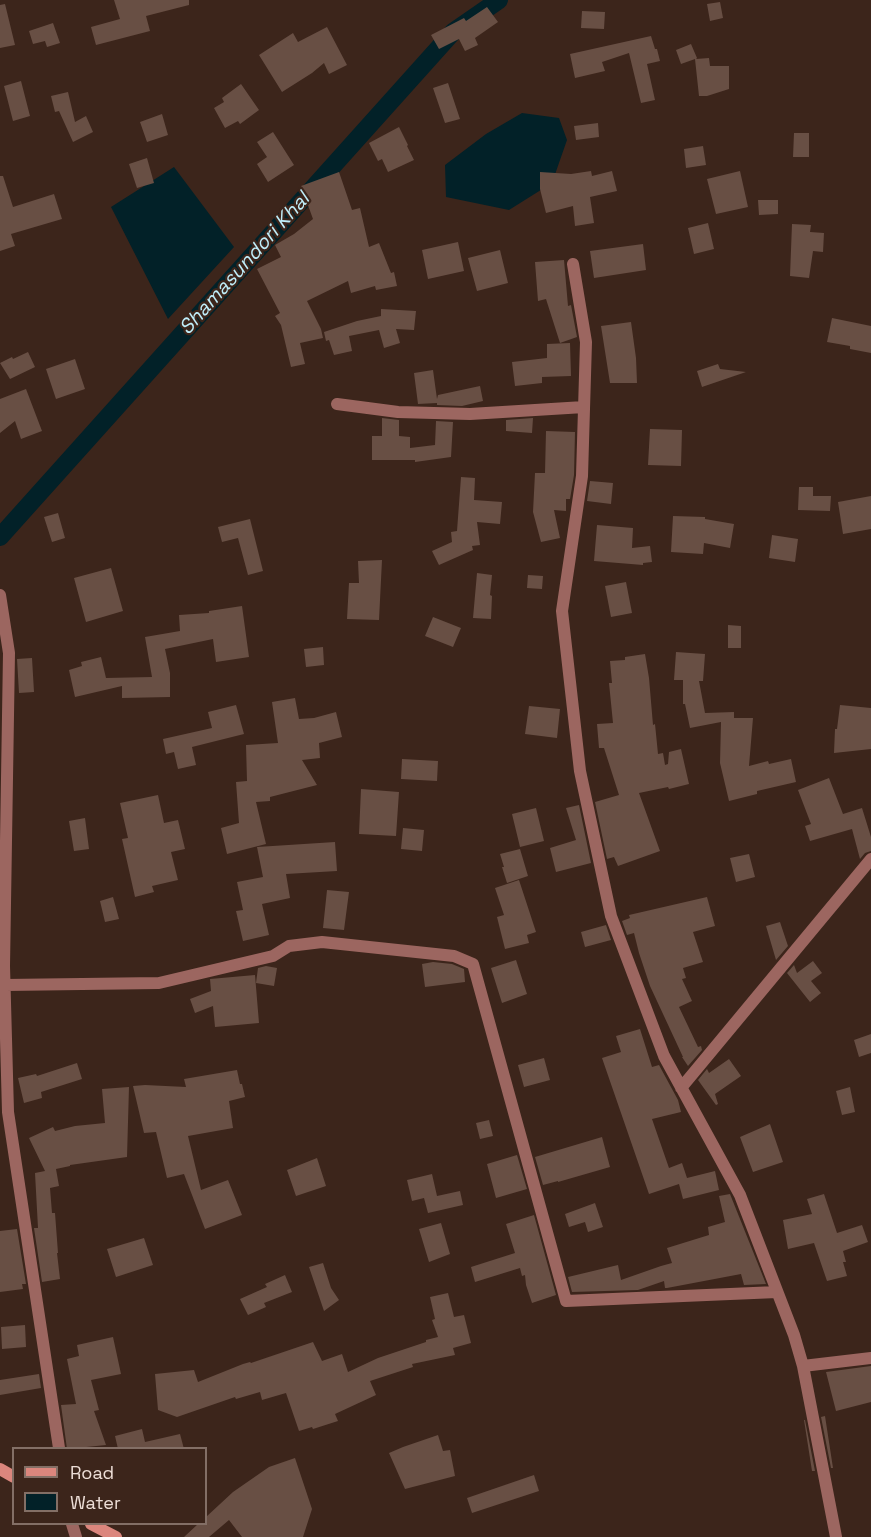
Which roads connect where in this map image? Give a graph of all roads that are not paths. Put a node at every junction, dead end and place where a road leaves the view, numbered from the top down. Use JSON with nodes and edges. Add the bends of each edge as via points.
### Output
{"nodes":[{"id":1,"x":573,"y":264,"type":"dead end"},
{"id":2,"x":337,"y":404,"type":"dead end"},
{"id":3,"x":584,"y":407,"type":"junction"},
{"id":4,"x":0,"y":595,"type":"edge"},
{"id":5,"x":871,"y":859,"type":"edge"},
{"id":6,"x":5,"y":985,"type":"junction"},
{"id":7,"x":681,"y":1088,"type":"junction"},
{"id":8,"x":4,"y":1113,"type":"edge"},
{"id":9,"x":777,"y":1292,"type":"junction"},
{"id":10,"x":871,"y":1358,"type":"edge"},
{"id":11,"x":803,"y":1366,"type":"junction"},
{"id":12,"x":59,"y":1447,"type":"edge"},
{"id":13,"x":93,"y":1525,"type":"edge"},
{"id":14,"x":116,"y":1537,"type":"edge"},
{"id":15,"x":836,"y":1537,"type":"edge"}],
"edges":[{"from":1,"to":3,"type":"street","via":[[586,342]]},
{"from":2,"to":3,"type":"street","via":[[398,412],[470,414]]},
{"from":3,"to":7,"type":"street","via":[[582,476],[562,610],[580,771],[611,916],[664,1056]]},
{"from":4,"to":6,"type":"street","via":[[9,654]]},
{"from":5,"to":7,"type":"street"},
{"from":6,"to":8,"type":"street"},
{"from":6,"to":9,"type":"street","via":[[159,983],[273,956],[289,946],[322,942],[454,956],[473,964],[566,1301]]},
{"from":7,"to":9,"type":"street","via":[[740,1196]]},
{"from":8,"to":12,"type":"street"},
{"from":9,"to":11,"type":"street"},
{"from":10,"to":11,"type":"street"},
{"from":11,"to":15,"type":"street"},
{"from":13,"to":14,"type":"main road"}]}
